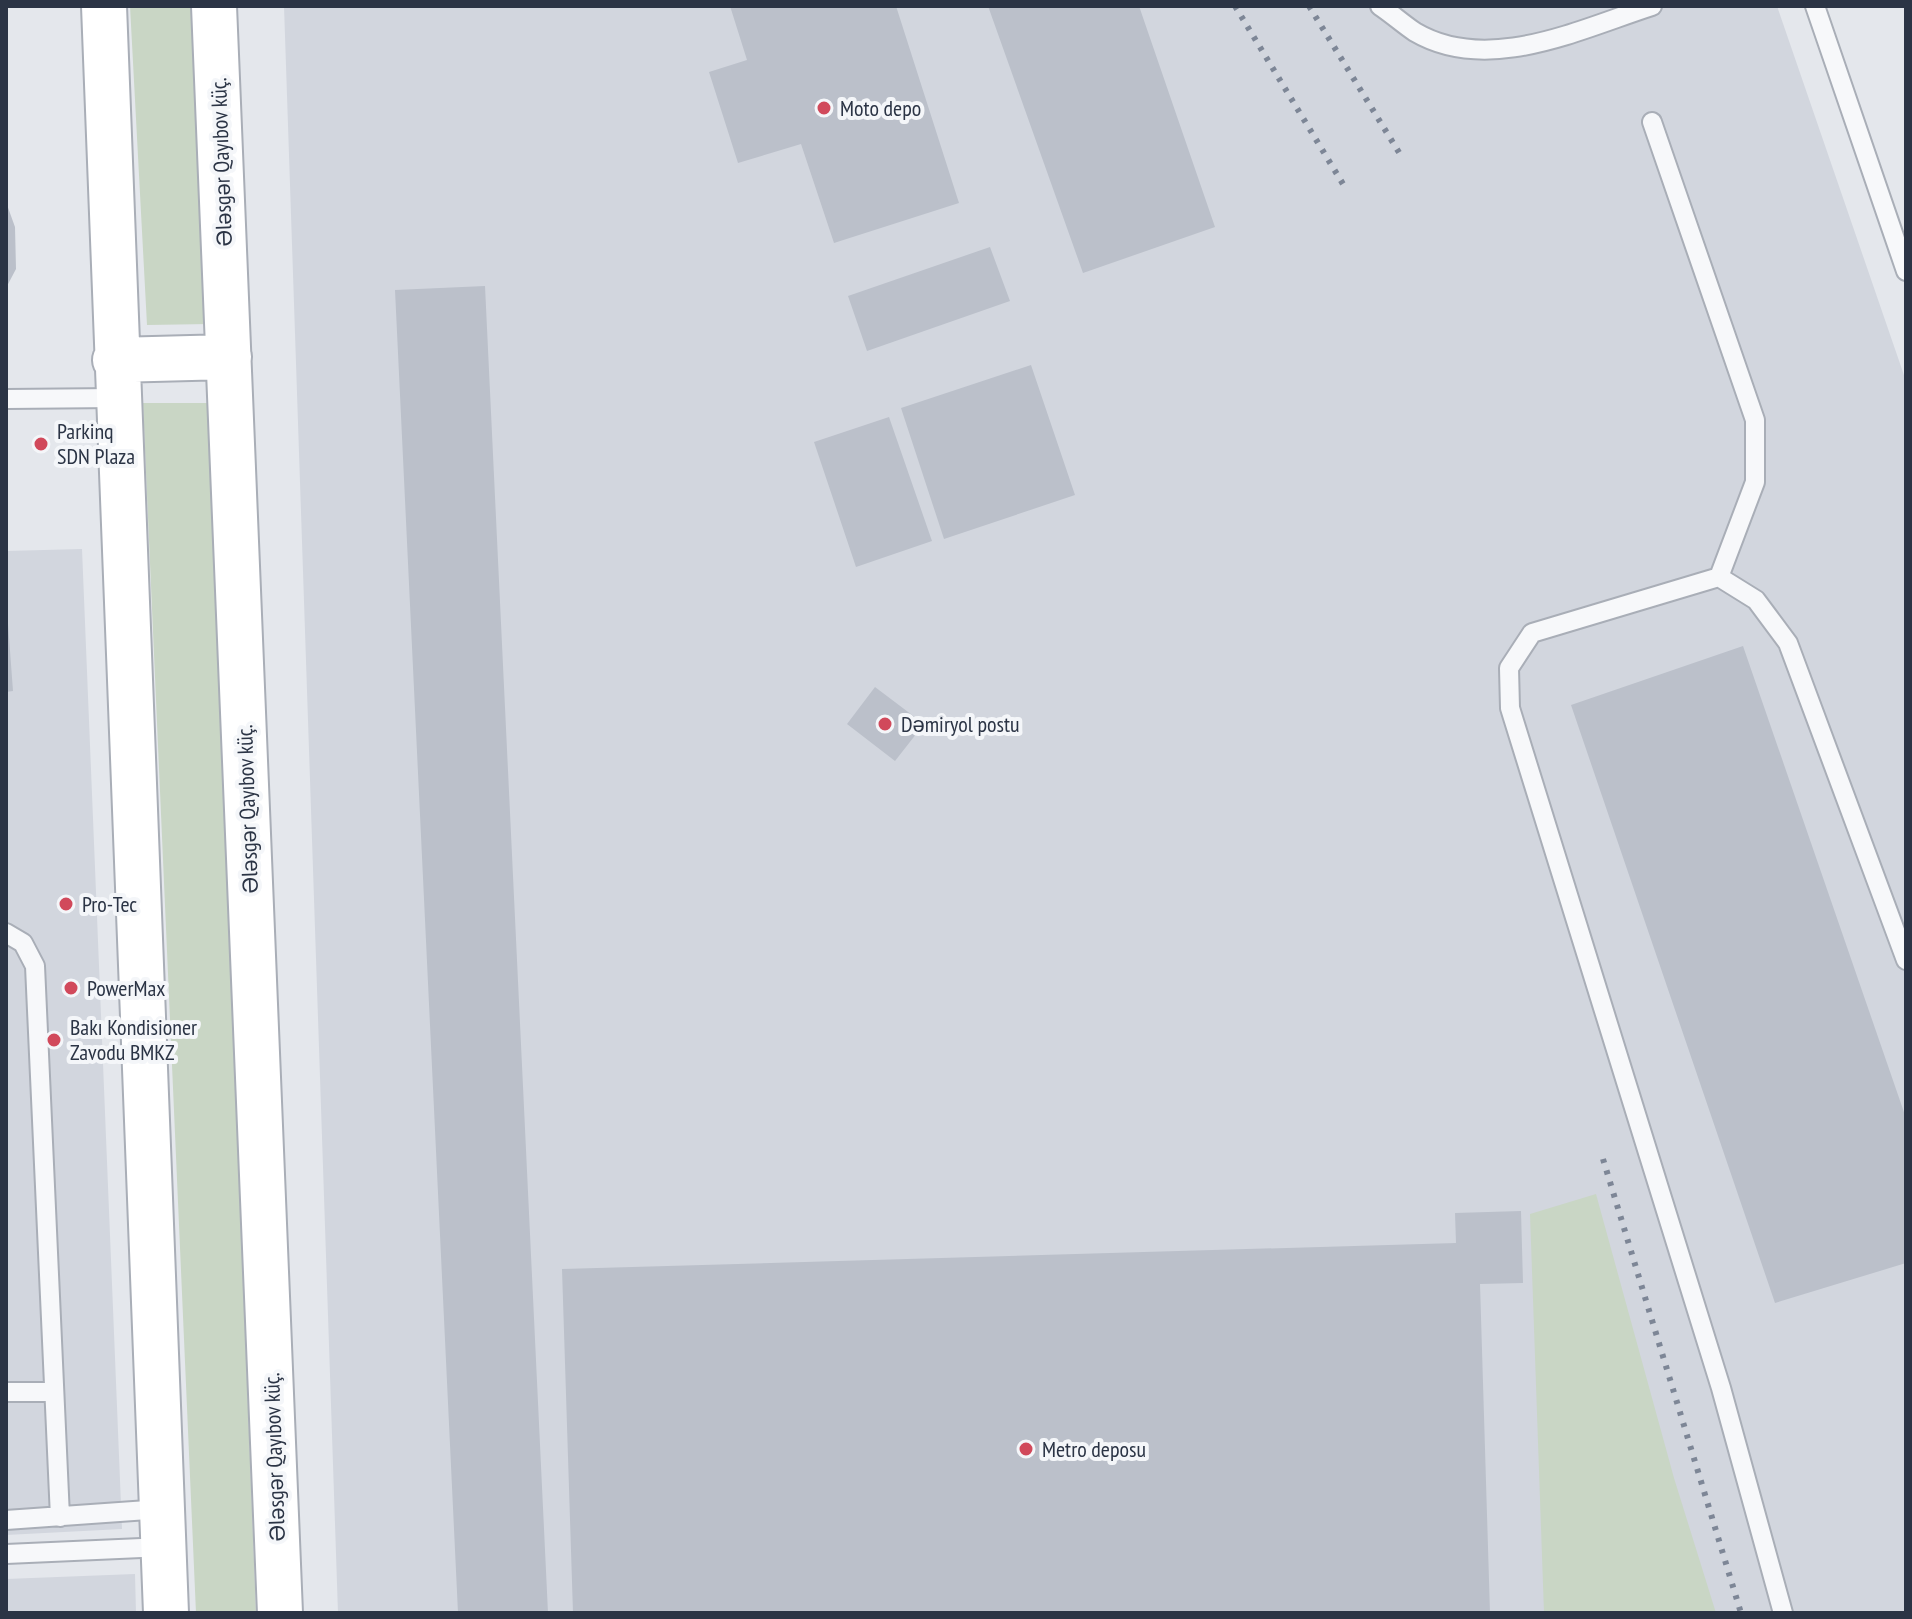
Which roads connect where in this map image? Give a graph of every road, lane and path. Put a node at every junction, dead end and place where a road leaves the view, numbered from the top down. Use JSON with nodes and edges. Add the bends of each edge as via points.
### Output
{"nodes":[{"id":1,"x":104,"y":6,"type":"edge"},
{"id":2,"x":214,"y":6,"type":"edge"},
{"id":3,"x":1380,"y":6,"type":"edge"},
{"id":4,"x":1652,"y":6,"type":"edge"},
{"id":5,"x":1815,"y":6,"type":"edge"},
{"id":6,"x":1652,"y":122,"type":"dead end"},
{"id":7,"x":1906,"y":271,"type":"edge"},
{"id":8,"x":229,"y":357,"type":"junction"},
{"id":9,"x":116,"y":379,"type":"junction"},
{"id":10,"x":6,"y":399,"type":"edge"},
{"id":11,"x":1719,"y":577,"type":"junction"},
{"id":12,"x":6,"y":933,"type":"edge"},
{"id":13,"x":1906,"y":960,"type":"edge"},
{"id":14,"x":6,"y":1392,"type":"edge"},
{"id":15,"x":54,"y":1392,"type":"junction"},
{"id":16,"x":60,"y":1517,"type":"junction"},
{"id":17,"x":6,"y":1520,"type":"edge"},
{"id":18,"x":163,"y":1528,"type":"junction"},
{"id":19,"x":6,"y":1554,"type":"edge"},
{"id":20,"x":166,"y":1613,"type":"edge"},
{"id":21,"x":280,"y":1613,"type":"edge"},
{"id":22,"x":1783,"y":1613,"type":"edge"}],
"edges":[{"from":1,"to":9,"type":"main road"},
{"from":2,"to":8,"type":"main road","name":"Ələsgər Qayıbov küç."},
{"from":3,"to":4,"type":"lane","via":[[1417,33],[1468,49],[1521,48]]},
{"from":5,"to":7,"type":"lane"},
{"from":6,"to":11,"type":"lane","via":[[1755,420],[1755,482]]},
{"from":8,"to":9,"type":"main road"},
{"from":8,"to":21,"type":"main road","name":"Ələsgər Qayıbov küç."},
{"from":9,"to":10,"type":"lane"},
{"from":9,"to":18,"type":"main road"},
{"from":11,"to":13,"type":"lane","via":[[1756,600],[1788,643]]},
{"from":11,"to":22,"type":"lane","via":[[1532,633],[1509,668],[1510,708],[1721,1388]]},
{"from":12,"to":15,"type":"lane","via":[[23,943],[35,966]]},
{"from":14,"to":15,"type":"lane"},
{"from":15,"to":16,"type":"lane"},
{"from":16,"to":17,"type":"lane"},
{"from":16,"to":18,"type":"lane"},
{"from":18,"to":19,"type":"lane"},
{"from":18,"to":20,"type":"main road"}]}
